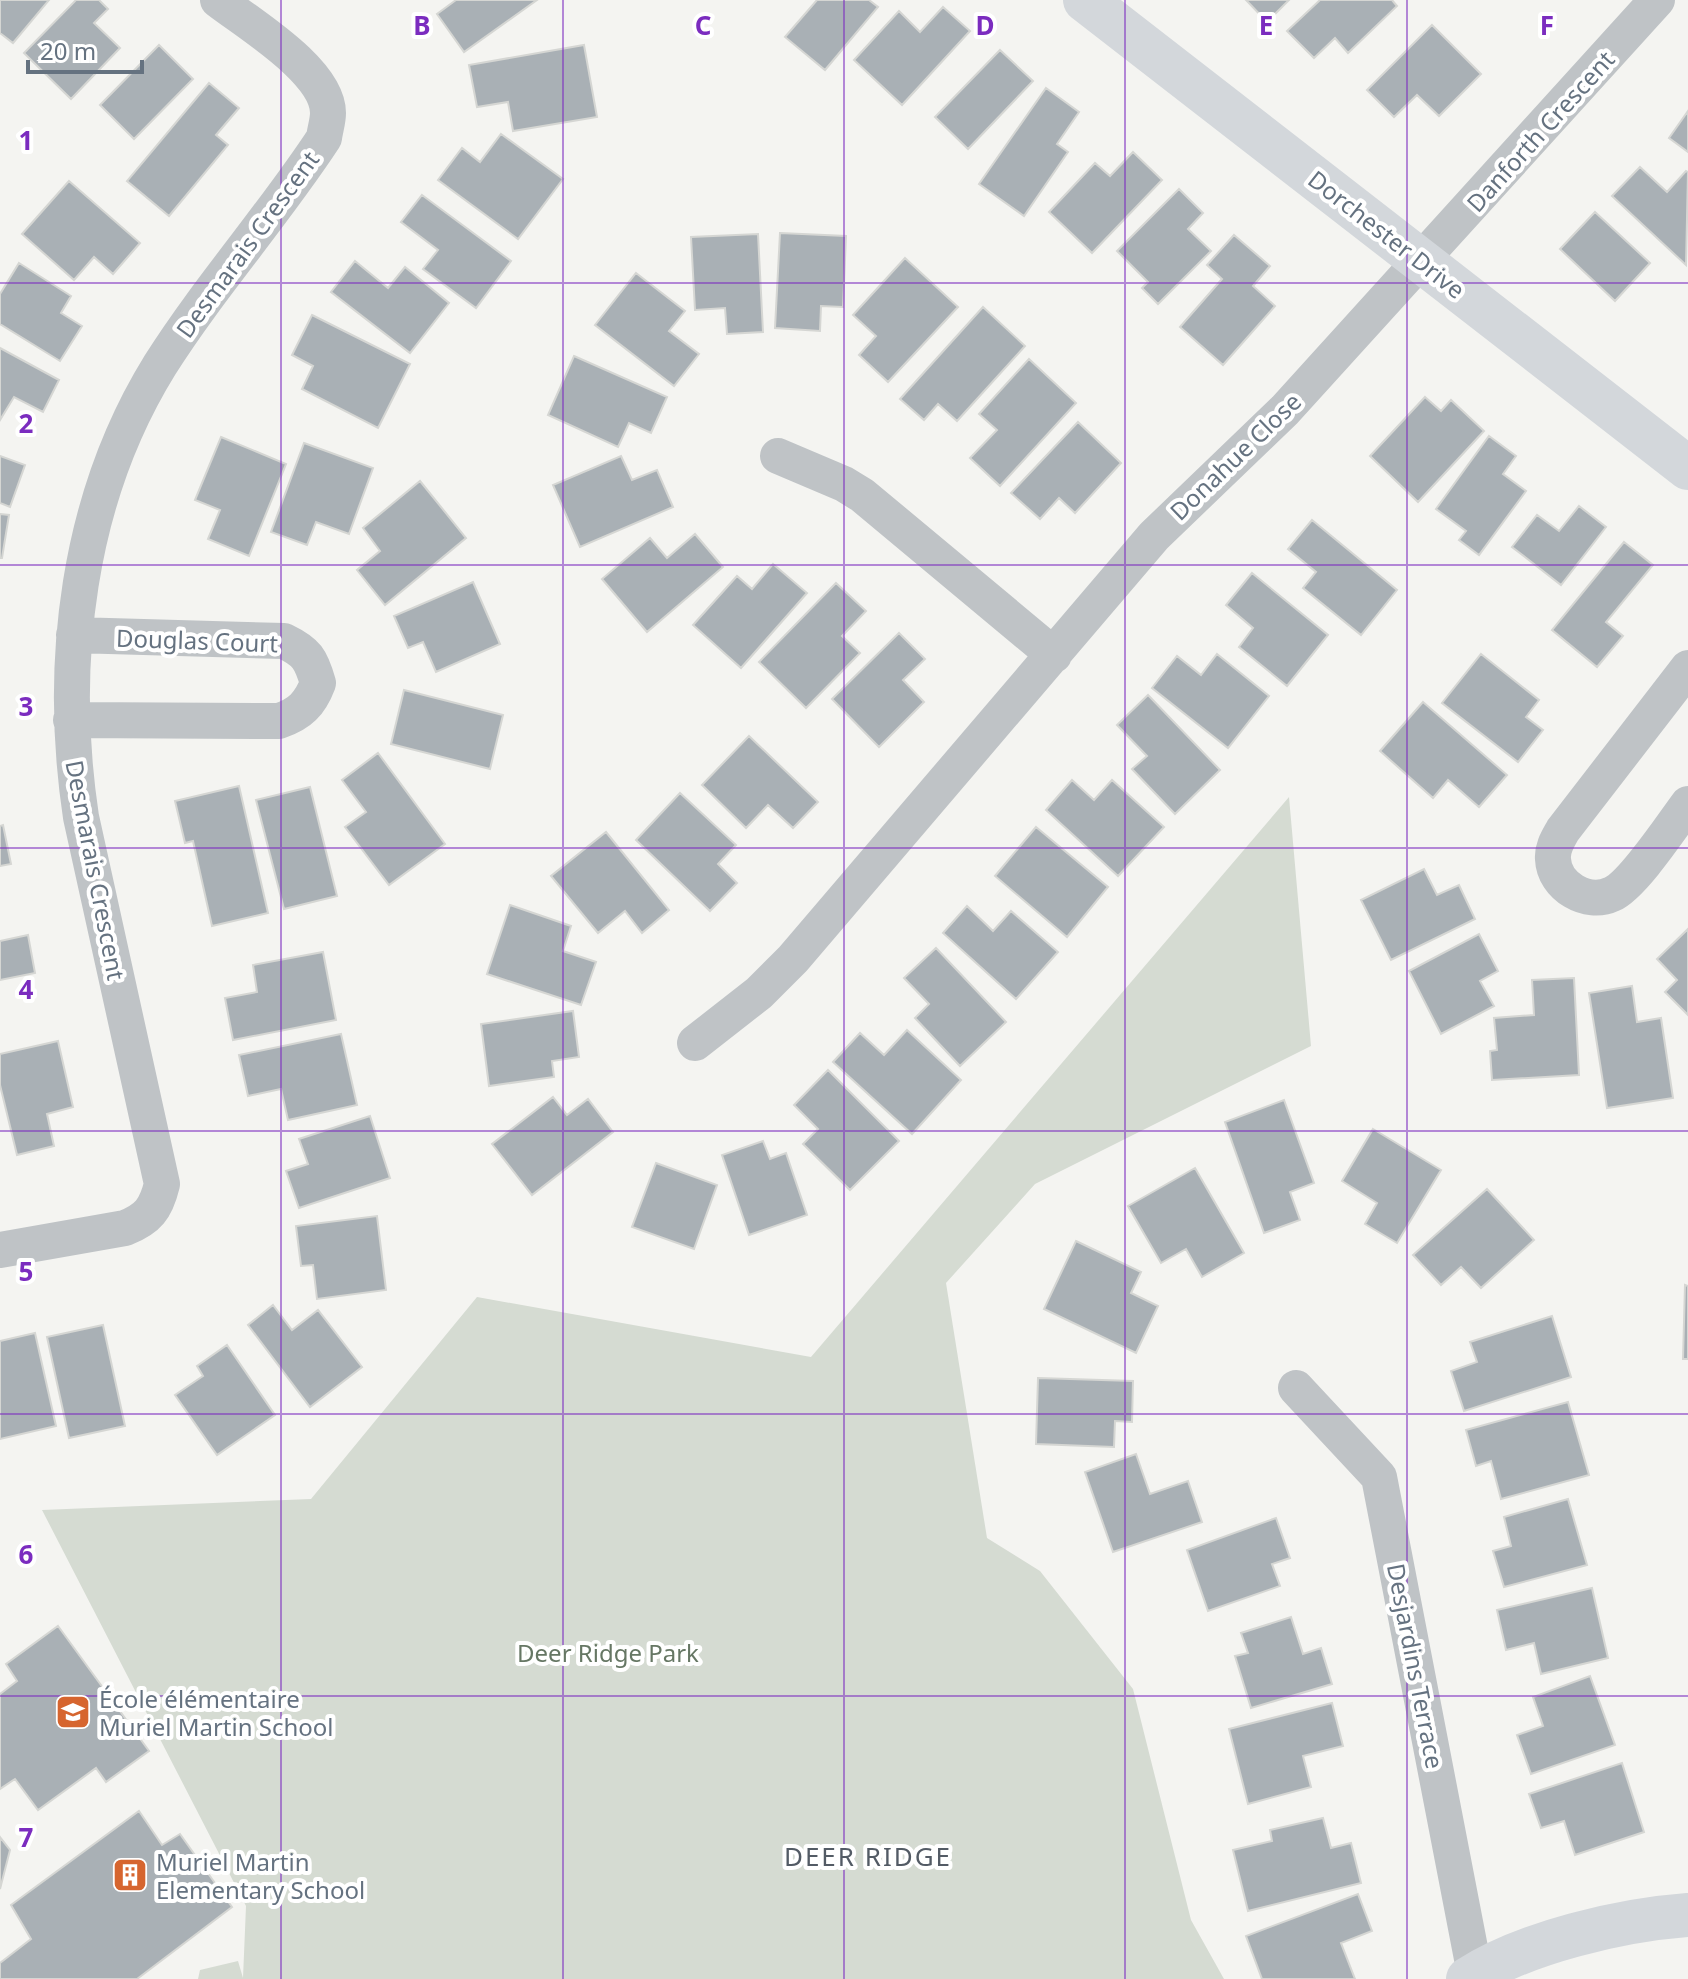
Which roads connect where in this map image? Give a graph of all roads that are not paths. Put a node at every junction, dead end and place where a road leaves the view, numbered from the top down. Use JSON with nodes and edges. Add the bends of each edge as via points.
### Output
{"nodes":[{"id":1,"x":218,"y":0,"type":"edge"},
{"id":2,"x":1085,"y":0,"type":"edge"},
{"id":3,"x":1657,"y":0,"type":"edge"},
{"id":4,"x":1421,"y":261,"type":"junction"},
{"id":5,"x":778,"y":456,"type":"dead end"},
{"id":6,"x":1688,"y":468,"type":"edge"},
{"id":7,"x":74,"y":635,"type":"junction"},
{"id":8,"x":1054,"y":655,"type":"junction"},
{"id":9,"x":1688,"y":668,"type":"edge"},
{"id":10,"x":71,"y":720,"type":"junction"},
{"id":11,"x":1688,"y":804,"type":"edge"},
{"id":12,"x":695,"y":1043,"type":"dead end"},
{"id":13,"x":0,"y":1250,"type":"edge"},
{"id":14,"x":1296,"y":1388,"type":"dead end"},
{"id":15,"x":1688,"y":1915,"type":"edge"},
{"id":16,"x":1471,"y":1977,"type":"edge"}],
"edges":[{"from":1,"to":7,"type":"street","name":"Desmarais Crescent","via":[[309,72],[329,112],[324,138],[205,298],[140,402],[100,498]]},
{"from":2,"to":4,"type":"street","name":"Dorchester Drive"},
{"from":3,"to":4,"type":"street","name":"Danforth Crescent"},
{"from":4,"to":6,"type":"street","name":"Dorchester Drive"},
{"from":4,"to":8,"type":"street","name":"Donahue Close","via":[[1285,410],[1154,536]]},
{"from":5,"to":8,"type":"street","via":[[862,495]]},
{"from":7,"to":10,"type":"street","name":"Desmarais Crescent"},
{"from":7,"to":10,"type":"street","name":"Douglas Court","via":[[284,641],[302,649],[318,683],[296,716],[279,721]]},
{"from":8,"to":12,"type":"street","name":"Donahue Close","via":[[793,959]]},
{"from":9,"to":11,"type":"street","via":[[1563,830],[1552,856],[1554,869],[1571,891],[1598,898],[1613,894]]},
{"from":10,"to":13,"type":"street","name":"Desmarais Crescent","via":[[81,817],[162,1184],[152,1213],[139,1223]]},
{"from":14,"to":16,"type":"street","name":"Desjardins Terrace","via":[[1379,1477]]},
{"from":15,"to":16,"type":"street","via":[[1599,1928]]}]}
